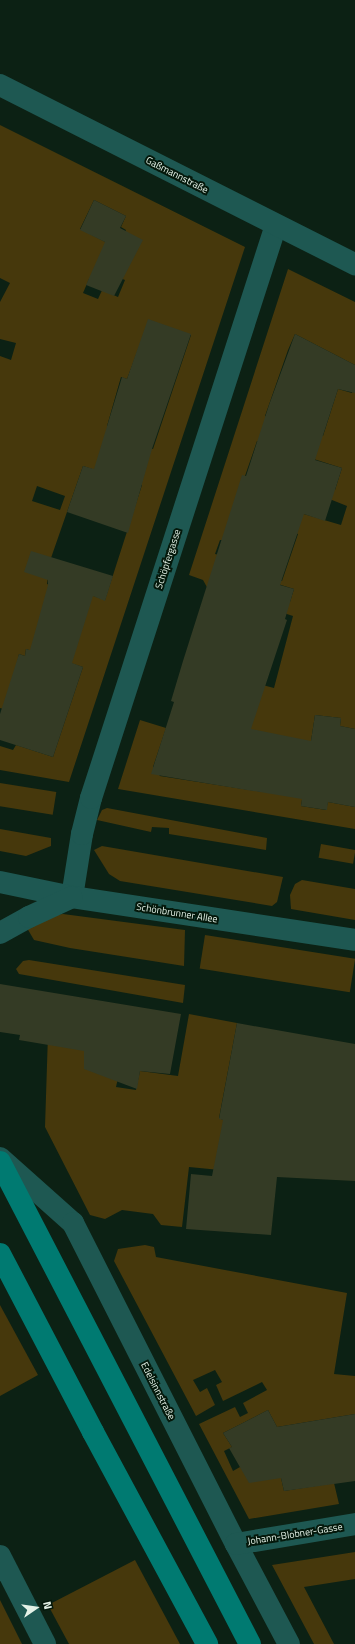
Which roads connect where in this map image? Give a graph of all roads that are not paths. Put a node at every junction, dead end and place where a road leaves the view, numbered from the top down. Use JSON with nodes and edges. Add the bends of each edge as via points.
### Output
{"nodes":[{"id":1,"x":0,"y":85,"type":"edge"},
{"id":2,"x":276,"y":225,"type":"junction"},
{"id":3,"x":355,"y":264,"type":"edge"},
{"id":4,"x":0,"y":882,"type":"edge"},
{"id":5,"x":72,"y":897,"type":"junction"},
{"id":6,"x":0,"y":933,"type":"edge"},
{"id":7,"x":355,"y":940,"type":"edge"},
{"id":8,"x":0,"y":1158,"type":"edge"},
{"id":9,"x":0,"y":1162,"type":"edge"},
{"id":10,"x":0,"y":1254,"type":"edge"},
{"id":11,"x":355,"y":1524,"type":"edge"},
{"id":12,"x":236,"y":1544,"type":"junction"},
{"id":13,"x":0,"y":1558,"type":"edge"},
{"id":14,"x":45,"y":1644,"type":"edge"},
{"id":15,"x":207,"y":1644,"type":"edge"},
{"id":16,"x":250,"y":1644,"type":"edge"},
{"id":17,"x":289,"y":1644,"type":"edge"}],
"edges":[{"from":1,"to":2,"type":"street","name":"Gaßmannstraße"},
{"from":2,"to":3,"type":"street","name":"Gaßmannstraße"},
{"from":2,"to":5,"type":"street","name":"Schöpfergasse","via":[[91,798],[82,834]]},
{"from":4,"to":5,"type":"street","name":"Schönbrunner Allee"},
{"from":5,"to":6,"type":"street"},
{"from":5,"to":7,"type":"street","name":"Schönbrunner Allee"},
{"from":8,"to":12,"type":"street","name":"Edelsinnstraße","via":[[73,1223]]},
{"from":9,"to":16,"type":"main road"},
{"from":10,"to":15,"type":"main road","via":[[92,1432]]},
{"from":11,"to":12,"type":"street","name":"Johann-Blobner-Gasse"},
{"from":12,"to":17,"type":"street","name":"Edelsinnstraße"},
{"from":13,"to":14,"type":"street"}]}
